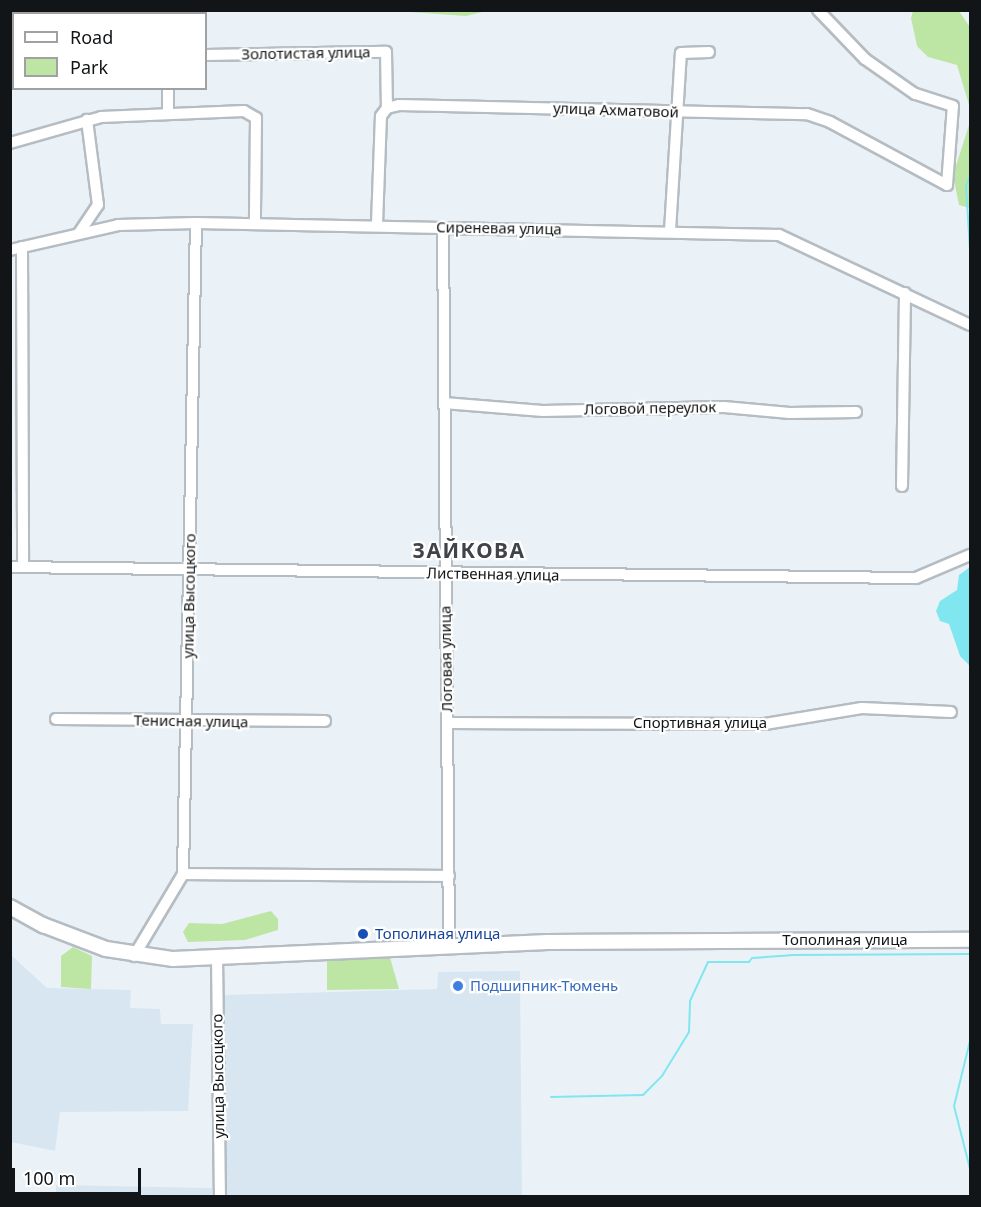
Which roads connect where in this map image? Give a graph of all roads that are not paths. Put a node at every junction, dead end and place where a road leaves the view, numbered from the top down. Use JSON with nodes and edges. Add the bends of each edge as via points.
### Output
{"nodes":[{"id":1,"x":818,"y":10,"type":"edge"},
{"id":2,"x":709,"y":52,"type":"dead end"},
{"id":3,"x":207,"y":55,"type":"edge"},
{"id":4,"x":168,"y":90,"type":"edge"},
{"id":5,"x":387,"y":108,"type":"junction"},
{"id":6,"x":677,"y":112,"type":"junction"},
{"id":7,"x":168,"y":113,"type":"junction"},
{"id":8,"x":87,"y":120,"type":"junction"},
{"id":9,"x":10,"y":143,"type":"edge"},
{"id":10,"x":255,"y":222,"type":"junction"},
{"id":11,"x":196,"y":223,"type":"junction"},
{"id":12,"x":377,"y":224,"type":"junction"},
{"id":13,"x":443,"y":228,"type":"junction"},
{"id":14,"x":670,"y":231,"type":"junction"},
{"id":15,"x":80,"y":233,"type":"junction"},
{"id":16,"x":22,"y":247,"type":"junction"},
{"id":17,"x":10,"y":250,"type":"edge"},
{"id":18,"x":905,"y":293,"type":"junction"},
{"id":19,"x":970,"y":325,"type":"edge"},
{"id":20,"x":444,"y":403,"type":"junction"},
{"id":21,"x":856,"y":412,"type":"dead end"},
{"id":22,"x":902,"y":486,"type":"dead end"},
{"id":23,"x":970,"y":555,"type":"edge"},
{"id":24,"x":10,"y":567,"type":"edge"},
{"id":25,"x":23,"y":567,"type":"junction"},
{"id":26,"x":189,"y":569,"type":"junction"},
{"id":27,"x":445,"y":573,"type":"junction"},
{"id":28,"x":951,"y":712,"type":"dead end"},
{"id":29,"x":56,"y":719,"type":"dead end"},
{"id":30,"x":186,"y":722,"type":"junction"},
{"id":31,"x":325,"y":722,"type":"dead end"},
{"id":32,"x":447,"y":723,"type":"junction"},
{"id":33,"x":183,"y":874,"type":"junction"},
{"id":34,"x":449,"y":876,"type":"junction"},
{"id":35,"x":10,"y":907,"type":"edge"},
{"id":36,"x":970,"y":940,"type":"edge"},
{"id":37,"x":449,"y":946,"type":"junction"},
{"id":38,"x":134,"y":956,"type":"junction"},
{"id":39,"x":217,"y":956,"type":"junction"},
{"id":40,"x":220,"y":1197,"type":"edge"}],
"edges":[{"from":1,"to":6,"type":"street","name":"улица Ахматовой","via":[[865,59],[915,94],[953,106],[947,185],[830,122],[807,114]]},
{"from":2,"to":6,"type":"street","via":[[681,53]]},
{"from":3,"to":5,"type":"street","name":"Золотистая улица","via":[[386,52]]},
{"from":4,"to":7,"type":"street"},
{"from":5,"to":6,"type":"street","name":"улица Ахматовой","via":[[490,106]]},
{"from":5,"to":12,"type":"street","via":[[381,116]]},
{"from":6,"to":14,"type":"street"},
{"from":7,"to":8,"type":"street"},
{"from":7,"to":10,"type":"street","via":[[244,111],[256,118]]},
{"from":8,"to":9,"type":"street"},
{"from":8,"to":15,"type":"street","via":[[98,205]]},
{"from":10,"to":11,"type":"street","name":"Сиреневая улица"},
{"from":10,"to":12,"type":"street","name":"Сиреневая улица"},
{"from":11,"to":15,"type":"street","name":"Сиреневая улица","via":[[118,225]]},
{"from":11,"to":26,"type":"street","name":"улица Высоцкого"},
{"from":12,"to":13,"type":"street","name":"Сиреневая улица"},
{"from":13,"to":14,"type":"street","name":"Сиреневая улица"},
{"from":13,"to":20,"type":"street","name":"Логовая улица"},
{"from":14,"to":18,"type":"street","name":"Сиреневая улица","via":[[779,235]]},
{"from":15,"to":16,"type":"street","name":"Сиреневая улица"},
{"from":16,"to":17,"type":"street","name":"Сиреневая улица"},
{"from":16,"to":25,"type":"street"},
{"from":18,"to":19,"type":"street","name":"Сиреневая улица"},
{"from":18,"to":22,"type":"street"},
{"from":20,"to":21,"type":"street","name":"Логовой переулок","via":[[543,411],[724,406],[790,413]]},
{"from":20,"to":27,"type":"street","name":"Логовая улица"},
{"from":23,"to":27,"type":"street","name":"Лиственная улица","via":[[916,578]]},
{"from":24,"to":25,"type":"street","name":"Лиственная улица"},
{"from":25,"to":26,"type":"street","name":"Лиственная улица"},
{"from":26,"to":27,"type":"street","name":"Лиственная улица"},
{"from":26,"to":30,"type":"street","name":"улица Высоцкого"},
{"from":27,"to":32,"type":"street","name":"Логовая улица"},
{"from":28,"to":32,"type":"street","name":"Спортивная улица","via":[[862,708],[765,724]]},
{"from":29,"to":30,"type":"street","name":"Тенисная улица"},
{"from":30,"to":31,"type":"street","name":"Тенисная улица"},
{"from":30,"to":33,"type":"street","name":"улица Высоцкого"},
{"from":32,"to":34,"type":"street","name":"Логовая улица"},
{"from":33,"to":34,"type":"street"},
{"from":33,"to":38,"type":"street","name":"улица Высоцкого"},
{"from":34,"to":37,"type":"street","name":"Логовая улица"},
{"from":35,"to":38,"type":"main road","name":"Тополиная улица","via":[[53,930]]},
{"from":36,"to":37,"type":"main road","name":"Тополиная улица"},
{"from":37,"to":39,"type":"main road","name":"Тополиная улица"},
{"from":38,"to":39,"type":"main road","name":"Тополиная улица"},
{"from":39,"to":40,"type":"street","name":"улица Высоцкого"}]}
